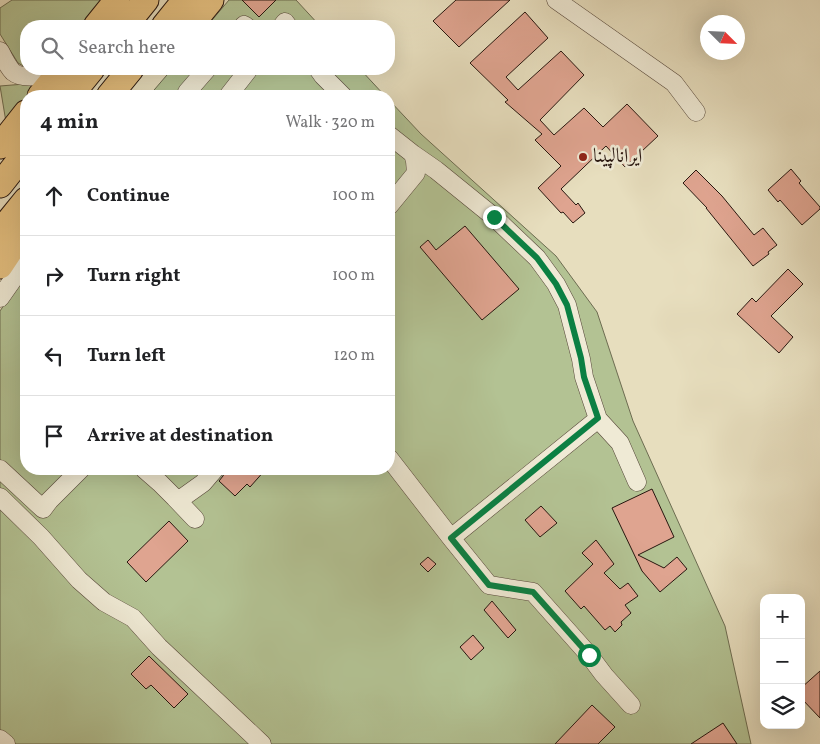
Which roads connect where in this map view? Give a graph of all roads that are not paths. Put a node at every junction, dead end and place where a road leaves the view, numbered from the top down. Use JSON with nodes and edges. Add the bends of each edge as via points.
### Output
{"nodes":[{"id":1,"x":117,"y":0,"type":"edge"},
{"id":2,"x":146,"y":0,"type":"edge"},
{"id":3,"x":185,"y":0,"type":"edge"},
{"id":4,"x":211,"y":0,"type":"edge"},
{"id":5,"x":556,"y":0,"type":"edge"},
{"id":6,"x":101,"y":20,"type":"edge"},
{"id":7,"x":130,"y":20,"type":"edge"},
{"id":8,"x":169,"y":20,"type":"edge"},
{"id":9,"x":193,"y":20,"type":"edge"},
{"id":10,"x":0,"y":51,"type":"edge"},
{"id":11,"x":20,"y":75,"type":"edge"},
{"id":12,"x":21,"y":75,"type":"edge"},
{"id":13,"x":44,"y":75,"type":"edge"},
{"id":14,"x":57,"y":75,"type":"edge"},
{"id":15,"x":87,"y":75,"type":"edge"},
{"id":16,"x":127,"y":75,"type":"edge"},
{"id":17,"x":202,"y":75,"type":"edge"},
{"id":18,"x":244,"y":75,"type":"edge"},
{"id":19,"x":322,"y":75,"type":"edge"},
{"id":20,"x":45,"y":90,"type":"edge"},
{"id":21,"x":75,"y":90,"type":"edge"},
{"id":22,"x":114,"y":90,"type":"edge"},
{"id":23,"x":189,"y":90,"type":"edge"},
{"id":24,"x":233,"y":90,"type":"edge"},
{"id":25,"x":337,"y":90,"type":"edge"},
{"id":26,"x":696,"y":112,"type":"dead end"},
{"id":27,"x":20,"y":121,"type":"edge"},
{"id":28,"x":395,"y":140,"type":"edge"},
{"id":29,"x":0,"y":146,"type":"edge"},
{"id":30,"x":412,"y":154,"type":"junction"},
{"id":31,"x":20,"y":160,"type":"edge"},
{"id":32,"x":0,"y":185,"type":"edge"},
{"id":33,"x":395,"y":199,"type":"edge"},
{"id":34,"x":20,"y":207,"type":"edge"},
{"id":35,"x":0,"y":232,"type":"edge"},
{"id":36,"x":20,"y":237,"type":"edge"},
{"id":37,"x":0,"y":266,"type":"edge"},
{"id":38,"x":20,"y":270,"type":"edge"},
{"id":39,"x":0,"y":298,"type":"edge"},
{"id":40,"x":598,"y":418,"type":"junction"},
{"id":41,"x":395,"y":466,"type":"edge"},
{"id":42,"x":0,"y":469,"type":"edge"},
{"id":43,"x":75,"y":475,"type":"edge"},
{"id":44,"x":151,"y":475,"type":"edge"},
{"id":45,"x":210,"y":475,"type":"edge"},
{"id":46,"x":637,"y":482,"type":"dead end"},
{"id":47,"x":0,"y":497,"type":"edge"},
{"id":48,"x":176,"y":498,"type":"junction"},
{"id":49,"x":195,"y":519,"type":"dead end"},
{"id":50,"x":451,"y":538,"type":"junction"},
{"id":51,"x":630,"y":705,"type":"dead end"},
{"id":52,"x":0,"y":739,"type":"edge"},
{"id":53,"x":6,"y":744,"type":"edge"},
{"id":54,"x":262,"y":744,"type":"edge"}],
"edges":[{"from":1,"to":6,"type":"highway"},
{"from":2,"to":7,"type":"highway"},
{"from":3,"to":8,"type":"highway"},
{"from":4,"to":9,"type":"highway"},
{"from":5,"to":26,"type":"street","via":[[674,82]]},
{"from":10,"to":11,"type":"street","via":[[13,72]]},
{"from":12,"to":13,"type":"street"},
{"from":14,"to":20,"type":"highway"},
{"from":15,"to":21,"type":"highway"},
{"from":16,"to":22,"type":"highway"},
{"from":17,"to":23,"type":"street"},
{"from":18,"to":24,"type":"street"},
{"from":19,"to":25,"type":"street"},
{"from":27,"to":29,"type":"highway"},
{"from":28,"to":30,"type":"street"},
{"from":30,"to":33,"type":"street","via":[[416,173]]},
{"from":30,"to":40,"type":"street","via":[[494,217],[537,258],[556,284],[567,305],[584,377]]},
{"from":31,"to":32,"type":"highway"},
{"from":34,"to":35,"type":"highway"},
{"from":36,"to":37,"type":"highway"},
{"from":38,"to":39,"type":"street"},
{"from":40,"to":46,"type":"street","via":[[620,443]]},
{"from":40,"to":50,"type":"street"},
{"from":41,"to":50,"type":"street"},
{"from":42,"to":43,"type":"street","via":[[43,509]]},
{"from":44,"to":48,"type":"street"},
{"from":45,"to":48,"type":"street","via":[[182,498]]},
{"from":47,"to":54,"type":"street","via":[[79,580],[104,602],[132,618]]},
{"from":48,"to":49,"type":"street"},
{"from":50,"to":51,"type":"street","via":[[489,585],[533,592]]},
{"from":52,"to":53,"type":"street"}]}
